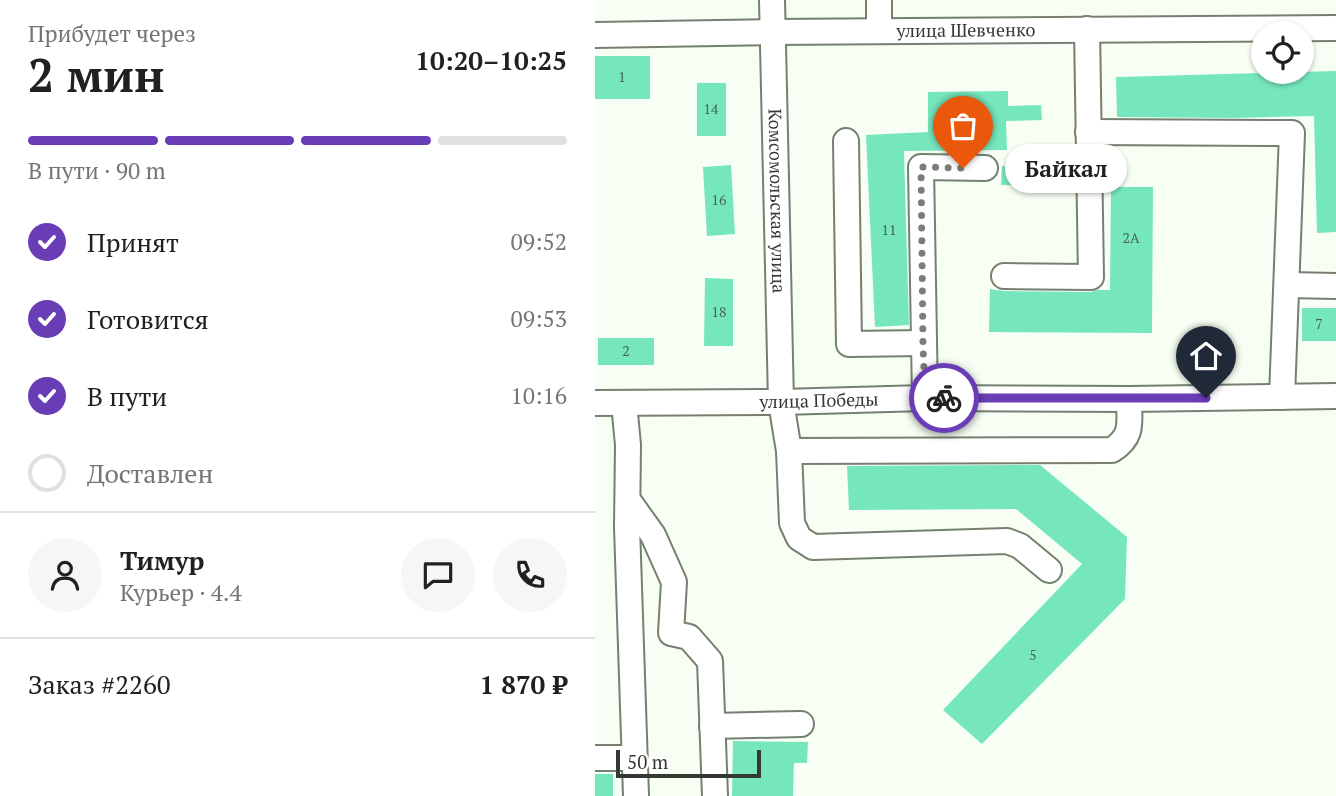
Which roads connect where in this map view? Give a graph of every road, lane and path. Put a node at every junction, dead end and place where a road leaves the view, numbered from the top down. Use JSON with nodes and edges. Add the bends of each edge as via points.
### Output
{"nodes":[{"id":1,"x":772,"y":0,"type":"edge"},
{"id":2,"x":879,"y":0,"type":"edge"},
{"id":3,"x":1336,"y":28,"type":"edge"},
{"id":4,"x":1087,"y":29,"type":"junction"},
{"id":5,"x":880,"y":31,"type":"junction"},
{"id":6,"x":772,"y":32,"type":"junction"},
{"id":7,"x":595,"y":35,"type":"edge"},
{"id":8,"x":1088,"y":132,"type":"junction"},
{"id":9,"x":846,"y":141,"type":"dead end"},
{"id":10,"x":985,"y":168,"type":"dead end"},
{"id":11,"x":1004,"y":276,"type":"dead end"},
{"id":12,"x":1288,"y":285,"type":"junction"},
{"id":13,"x":1336,"y":286,"type":"edge"},
{"id":14,"x":923,"y":344,"type":"junction"},
{"id":15,"x":1336,"y":396,"type":"edge"},
{"id":16,"x":1282,"y":397,"type":"junction"},
{"id":17,"x":925,"y":398,"type":"junction"},
{"id":18,"x":1129,"y":399,"type":"junction"},
{"id":19,"x":781,"y":401,"type":"junction"},
{"id":20,"x":624,"y":402,"type":"junction"},
{"id":21,"x":595,"y":403,"type":"edge"},
{"id":22,"x":789,"y":451,"type":"junction"},
{"id":23,"x":628,"y":500,"type":"junction"},
{"id":24,"x":1049,"y":570,"type":"dead end"},
{"id":25,"x":671,"y":633,"type":"junction"},
{"id":26,"x":631,"y":640,"type":"junction"},
{"id":27,"x":801,"y":724,"type":"dead end"},
{"id":28,"x":712,"y":726,"type":"junction"},
{"id":29,"x":595,"y":758,"type":"edge"},
{"id":30,"x":634,"y":758,"type":"junction"},
{"id":31,"x":636,"y":796,"type":"edge"},
{"id":32,"x":715,"y":796,"type":"edge"}],
"edges":[{"from":1,"to":6,"type":"street","name":"Комсомольская улица"},
{"from":2,"to":5,"type":"street"},
{"from":3,"to":4,"type":"street","name":"улица Шевченко"},
{"from":4,"to":5,"type":"street","name":"улица Шевченко"},
{"from":4,"to":8,"type":"street"},
{"from":5,"to":6,"type":"street","name":"улица Шевченко"},
{"from":6,"to":7,"type":"street","name":"улица Шевченко"},
{"from":6,"to":19,"type":"street","name":"Комсомольская улица"},
{"from":8,"to":11,"type":"street","via":[[1091,277]]},
{"from":8,"to":12,"type":"street","via":[[1292,133]]},
{"from":9,"to":14,"type":"street","via":[[849,344]]},
{"from":10,"to":14,"type":"street","via":[[921,167]]},
{"from":12,"to":13,"type":"street"},
{"from":12,"to":16,"type":"street"},
{"from":14,"to":17,"type":"street"},
{"from":15,"to":16,"type":"street","name":"улица Победы"},
{"from":16,"to":18,"type":"street","name":"улица Победы"},
{"from":17,"to":18,"type":"street","name":"улица Победы"},
{"from":17,"to":19,"type":"street","name":"улица Победы"},
{"from":18,"to":22,"type":"street","via":[[1129,429],[1123,443],[1112,450]]},
{"from":19,"to":20,"type":"street","name":"улица Победы"},
{"from":19,"to":22,"type":"street","name":"Комсомольская улица"},
{"from":20,"to":21,"type":"street","name":"улица Победы"},
{"from":20,"to":23,"type":"street"},
{"from":22,"to":24,"type":"street","name":"Комсомольская улица","via":[[792,523],[799,538],[813,547],[1007,541]]},
{"from":23,"to":25,"type":"street","via":[[653,535],[674,582]]},
{"from":23,"to":26,"type":"street"},
{"from":25,"to":26,"type":"street"},
{"from":25,"to":28,"type":"street","via":[[689,637],[710,661]]},
{"from":26,"to":30,"type":"street"},
{"from":27,"to":28,"type":"street"},
{"from":28,"to":32,"type":"street"},
{"from":29,"to":30,"type":"street"},
{"from":30,"to":31,"type":"street"}]}
